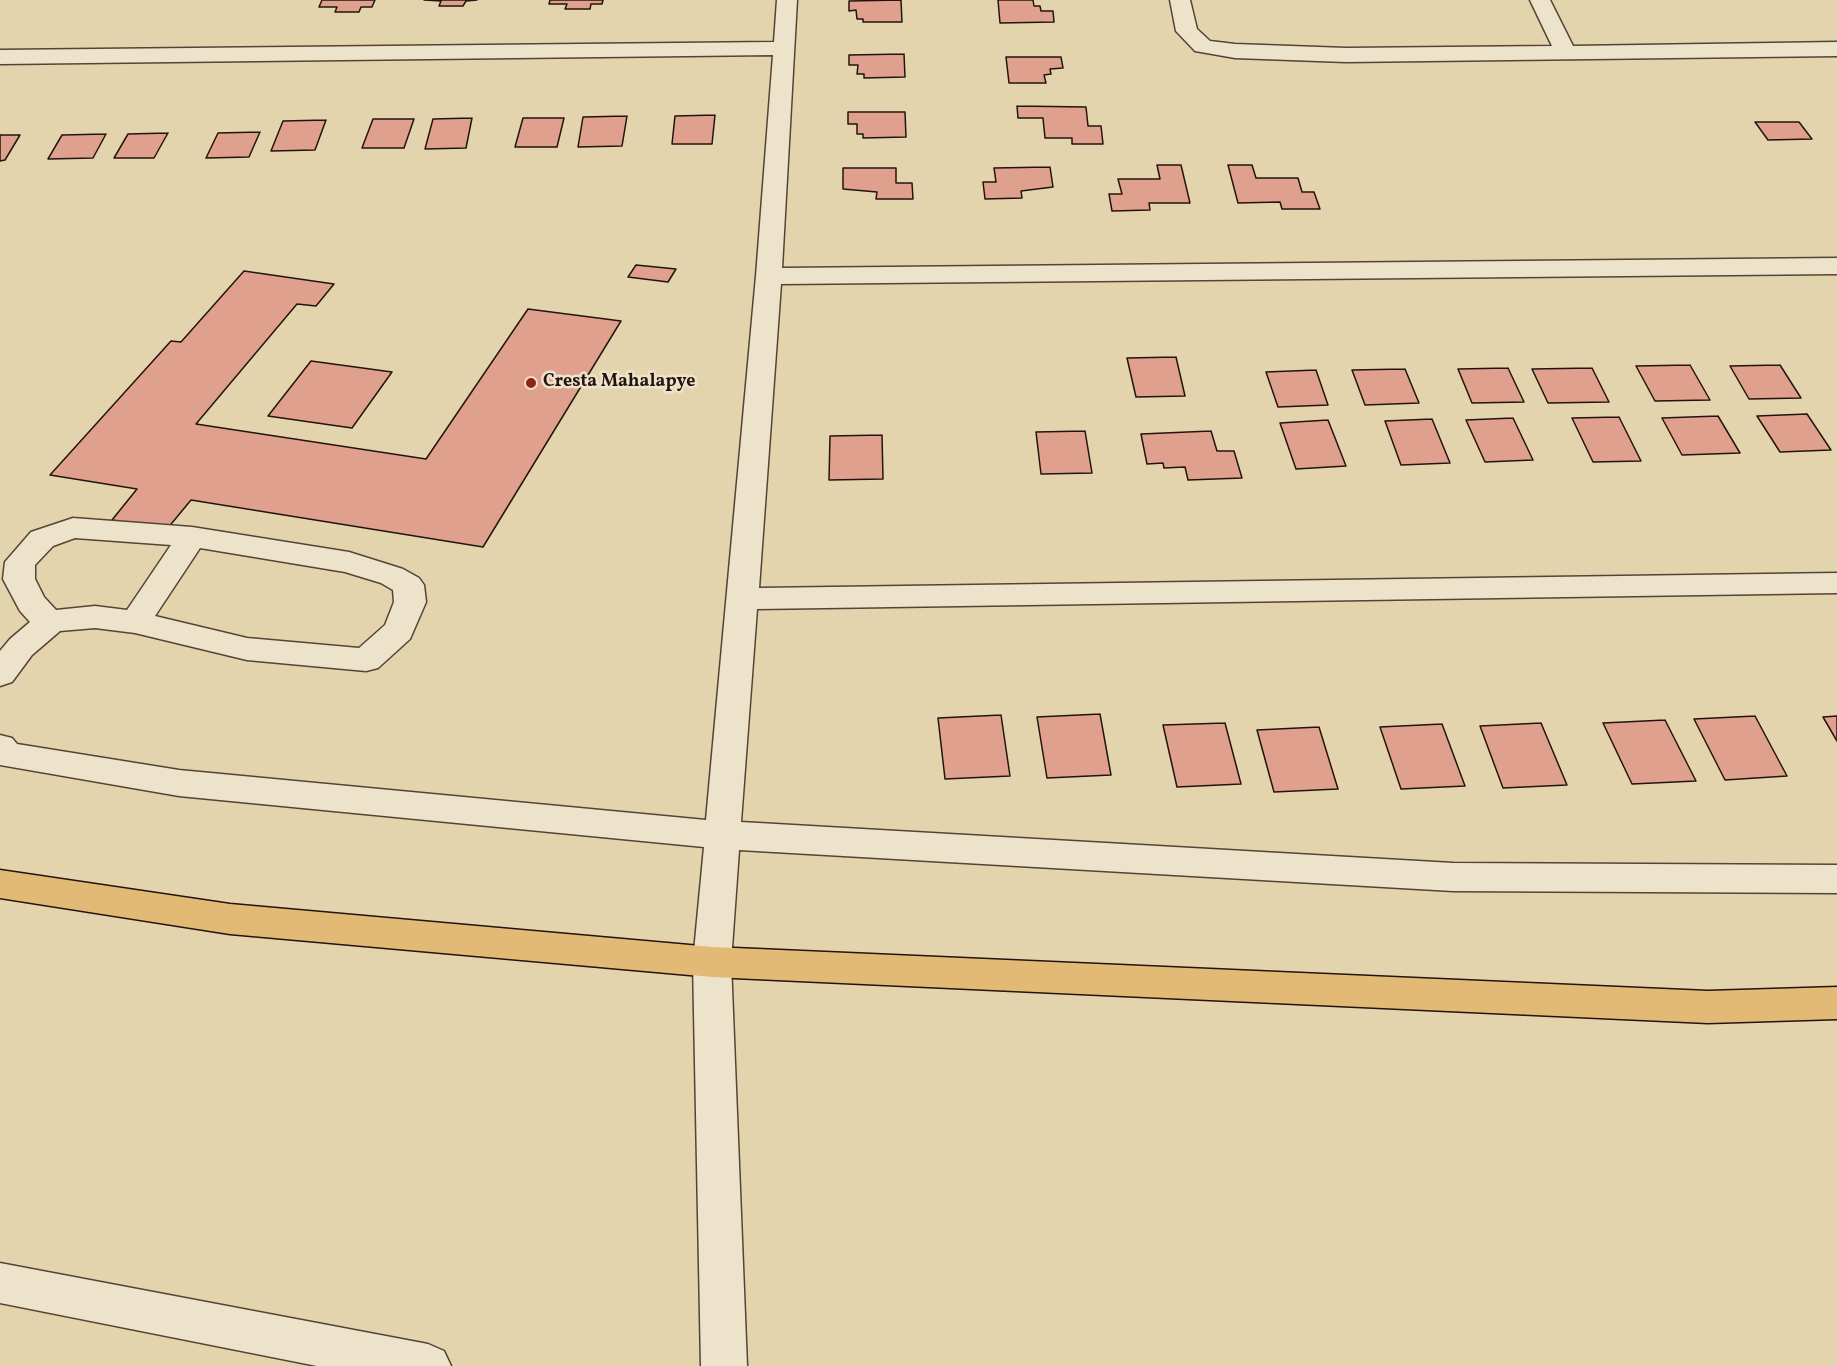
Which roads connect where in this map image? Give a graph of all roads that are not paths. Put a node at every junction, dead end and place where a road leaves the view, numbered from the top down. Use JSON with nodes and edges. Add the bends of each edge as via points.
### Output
{"nodes":[{"id":1,"x":787,"y":0,"type":"edge"},
{"id":2,"x":1180,"y":0,"type":"edge"},
{"id":3,"x":1540,"y":0,"type":"edge"},
{"id":4,"x":784,"y":48,"type":"junction"},
{"id":5,"x":1837,"y":49,"type":"edge"},
{"id":6,"x":1565,"y":51,"type":"junction"},
{"id":7,"x":0,"y":57,"type":"edge"},
{"id":8,"x":1837,"y":266,"type":"edge"},
{"id":9,"x":768,"y":276,"type":"junction"},
{"id":10,"x":192,"y":537,"type":"junction"},
{"id":11,"x":1837,"y":583,"type":"edge"},
{"id":12,"x":741,"y":599,"type":"junction"},
{"id":13,"x":135,"y":622,"type":"junction"},
{"id":14,"x":49,"y":623,"type":"junction"},
{"id":15,"x":0,"y":674,"type":"edge"},
{"id":16,"x":0,"y":747,"type":"edge"},
{"id":17,"x":722,"y":835,"type":"junction"},
{"id":18,"x":1837,"y":879,"type":"edge"},
{"id":19,"x":0,"y":884,"type":"edge"},
{"id":20,"x":712,"y":962,"type":"junction"},
{"id":21,"x":1837,"y":1003,"type":"edge"},
{"id":22,"x":0,"y":1283,"type":"edge"},
{"id":23,"x":428,"y":1366,"type":"edge"},
{"id":24,"x":724,"y":1366,"type":"edge"}],
"edges":[{"from":1,"to":4,"type":"street"},
{"from":2,"to":6,"type":"street","via":[[1187,31],[1203,45],[1235,51],[1346,55]]},
{"from":3,"to":6,"type":"street"},
{"from":4,"to":7,"type":"street"},
{"from":4,"to":9,"type":"street"},
{"from":5,"to":6,"type":"street"},
{"from":8,"to":9,"type":"street"},
{"from":9,"to":12,"type":"street"},
{"from":10,"to":13,"type":"street"},
{"from":10,"to":13,"type":"street","via":[[349,562],[408,585],[411,602],[399,631],[366,660],[247,649]]},
{"from":10,"to":14,"type":"street","via":[[73,528],[42,539],[20,562],[19,579],[31,603]]},
{"from":11,"to":12,"type":"street"},
{"from":12,"to":17,"type":"street"},
{"from":13,"to":14,"type":"street","via":[[95,617]]},
{"from":14,"to":15,"type":"street","via":[[21,647]]},
{"from":16,"to":17,"type":"street","via":[[7,755],[179,783]]},
{"from":17,"to":18,"type":"street","via":[[1453,877]]},
{"from":17,"to":20,"type":"street"},
{"from":19,"to":20,"type":"highway","via":[[230,919]]},
{"from":20,"to":21,"type":"highway","via":[[1708,1007]]},
{"from":20,"to":24,"type":"street"},
{"from":22,"to":23,"type":"street"}]}
